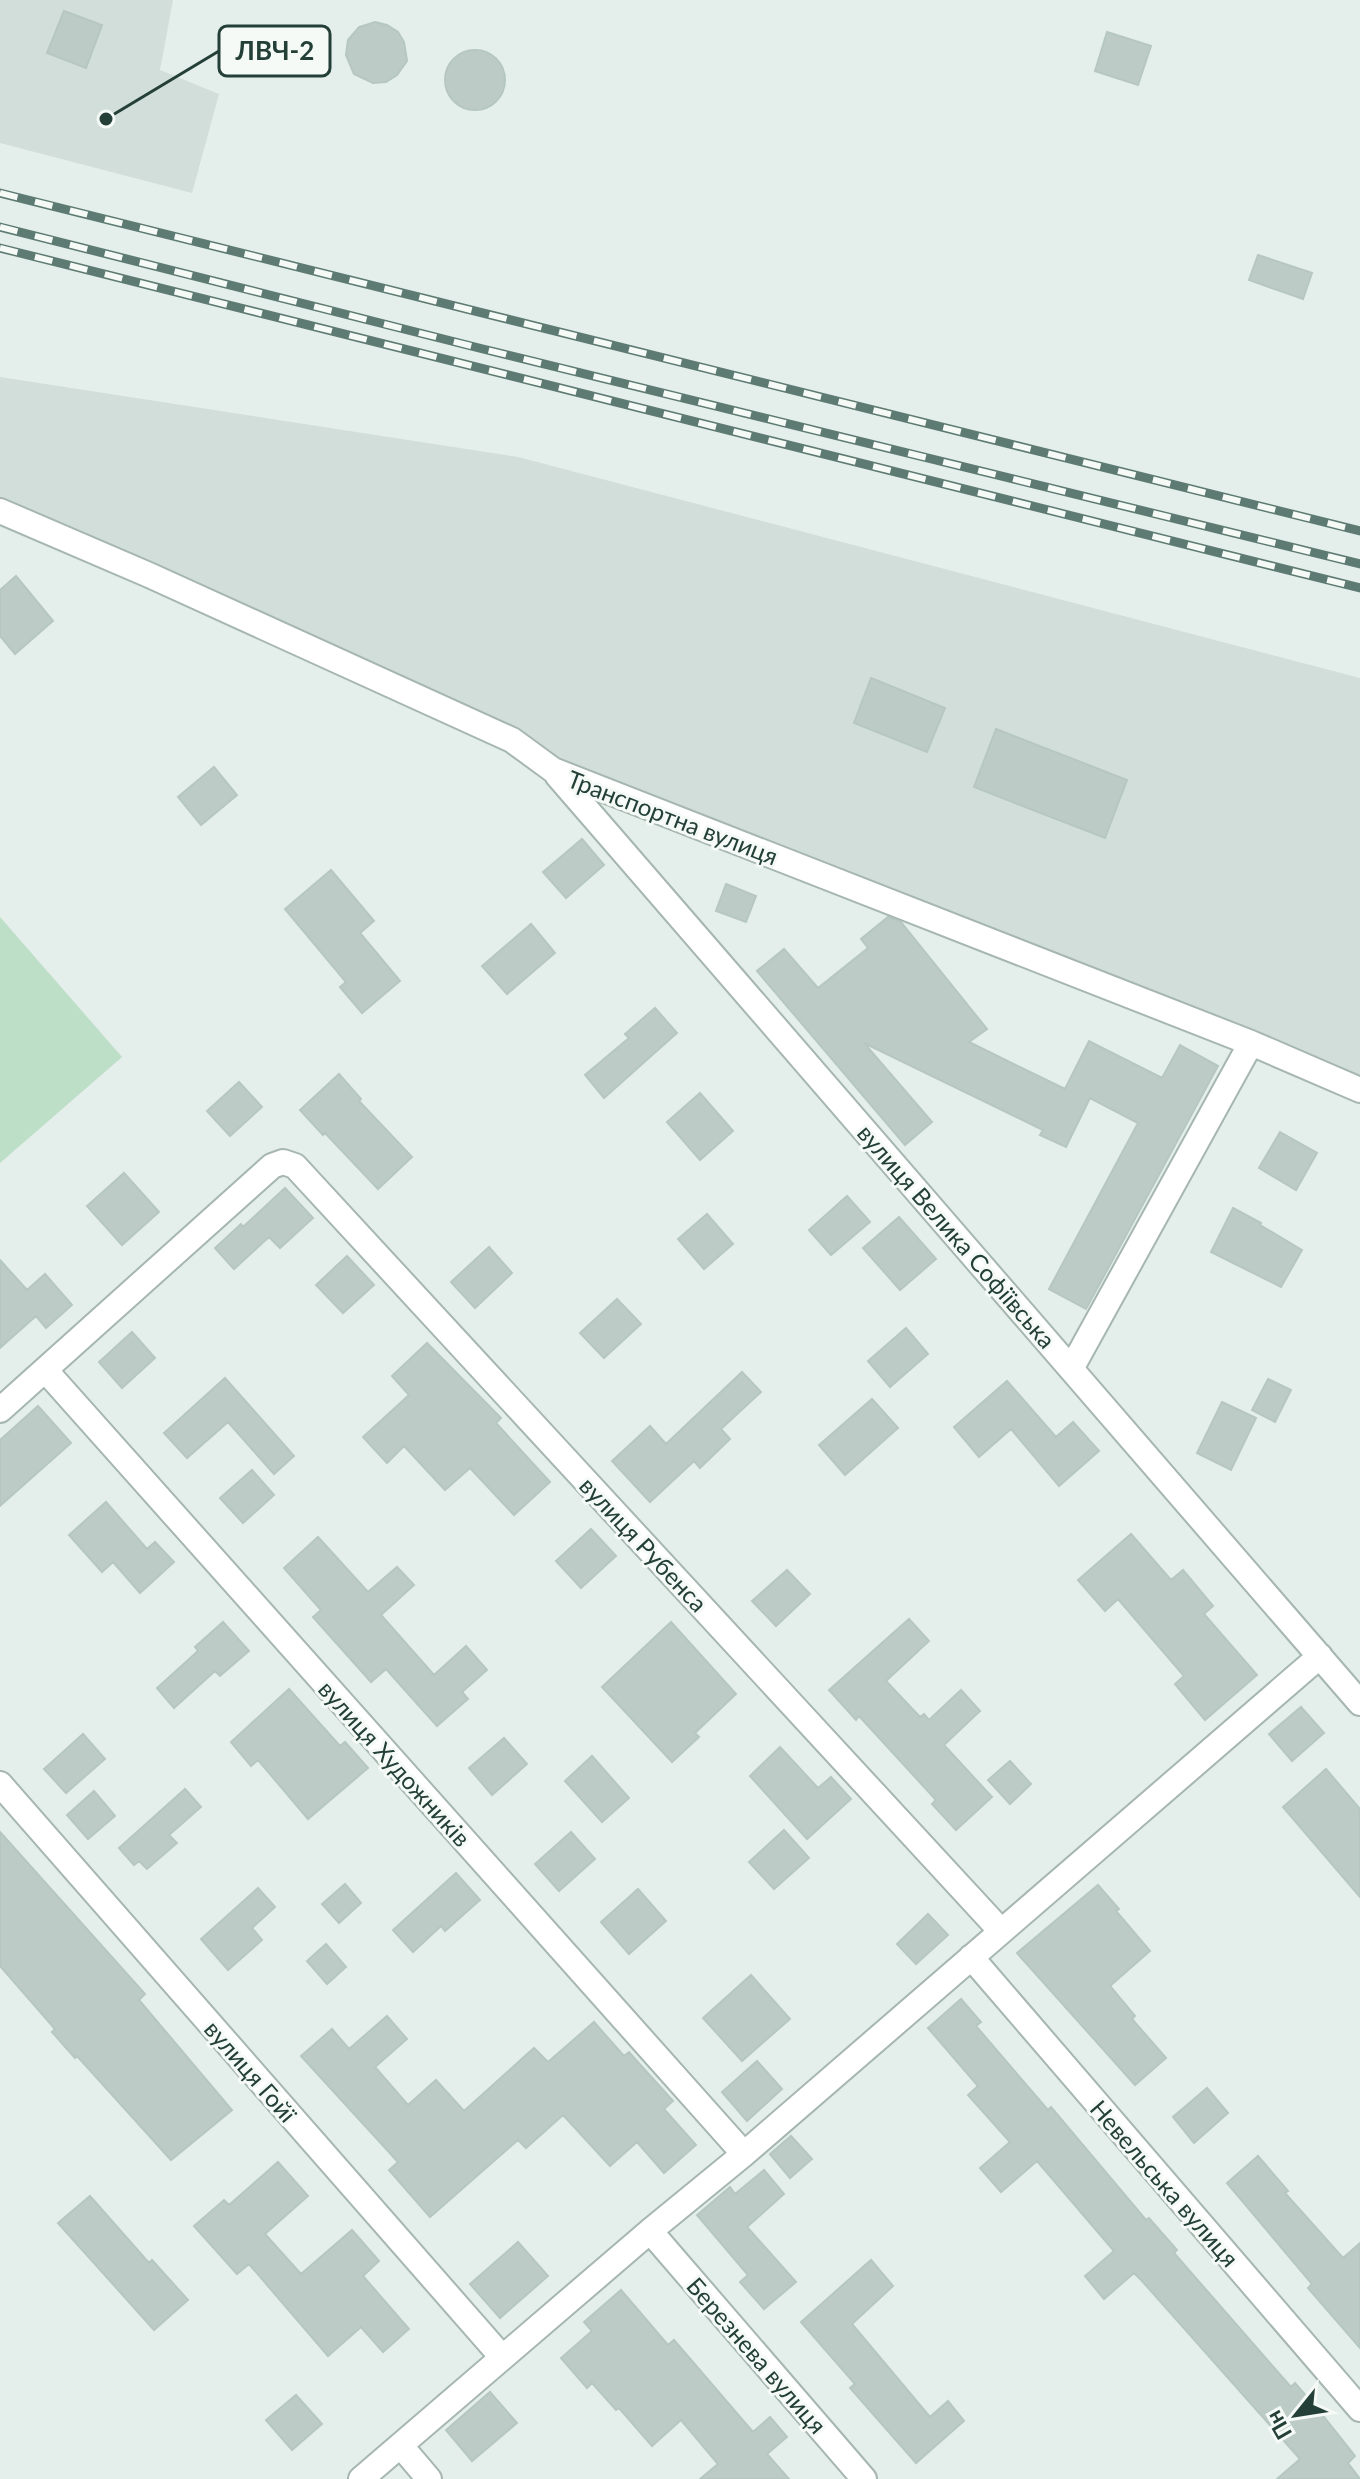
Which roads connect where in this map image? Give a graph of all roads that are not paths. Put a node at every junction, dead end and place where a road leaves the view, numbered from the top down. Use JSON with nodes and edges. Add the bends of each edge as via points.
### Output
{"nodes":[{"id":1,"x":0,"y":511,"type":"edge"},
{"id":2,"x":553,"y":770,"type":"junction"},
{"id":3,"x":1251,"y":1043,"type":"junction"},
{"id":4,"x":1360,"y":1090,"type":"edge"},
{"id":5,"x":1071,"y":1369,"type":"junction"},
{"id":6,"x":46,"y":1371,"type":"junction"},
{"id":7,"x":0,"y":1410,"type":"edge"},
{"id":8,"x":1320,"y":1656,"type":"junction"},
{"id":9,"x":1360,"y":1703,"type":"edge"},
{"id":10,"x":0,"y":1784,"type":"edge"},
{"id":11,"x":1001,"y":1931,"type":"junction"},
{"id":12,"x":971,"y":1957,"type":"junction"},
{"id":13,"x":744,"y":2154,"type":"junction"},
{"id":14,"x":650,"y":2231,"type":"junction"},
{"id":15,"x":502,"y":2357,"type":"junction"},
{"id":16,"x":1360,"y":2409,"type":"edge"},
{"id":17,"x":401,"y":2446,"type":"junction"},
{"id":18,"x":361,"y":2479,"type":"edge"},
{"id":19,"x":429,"y":2479,"type":"edge"},
{"id":20,"x":864,"y":2479,"type":"edge"}],
"edges":[{"from":1,"to":2,"type":"street","name":"Транспортна вулиця","via":[[512,740]]},
{"from":2,"to":3,"type":"street","name":"Транспортна вулиця"},
{"from":2,"to":5,"type":"street","name":"вулиця Велика Софіївська"},
{"from":3,"to":4,"type":"street","name":"Транспортна вулиця"},
{"from":3,"to":5,"type":"street"},
{"from":5,"to":8,"type":"street","name":"вулиця Велика Софіївська"},
{"from":6,"to":7,"type":"street"},
{"from":6,"to":11,"type":"street","name":"вулиця Рубенса","via":[[272,1166],[295,1166]]},
{"from":6,"to":13,"type":"street","name":"вулиця Художників"},
{"from":8,"to":9,"type":"street","name":"вулиця Велика Софіївська"},
{"from":8,"to":11,"type":"street"},
{"from":10,"to":15,"type":"street","name":"вулиця Гойї"},
{"from":11,"to":12,"type":"street"},
{"from":12,"to":13,"type":"street"},
{"from":12,"to":16,"type":"street","name":"Невельська вулиця"},
{"from":13,"to":14,"type":"street"},
{"from":14,"to":15,"type":"street"},
{"from":14,"to":20,"type":"street","name":"Березнева вулиця"},
{"from":15,"to":17,"type":"street"},
{"from":17,"to":18,"type":"street"},
{"from":17,"to":19,"type":"street"}]}
